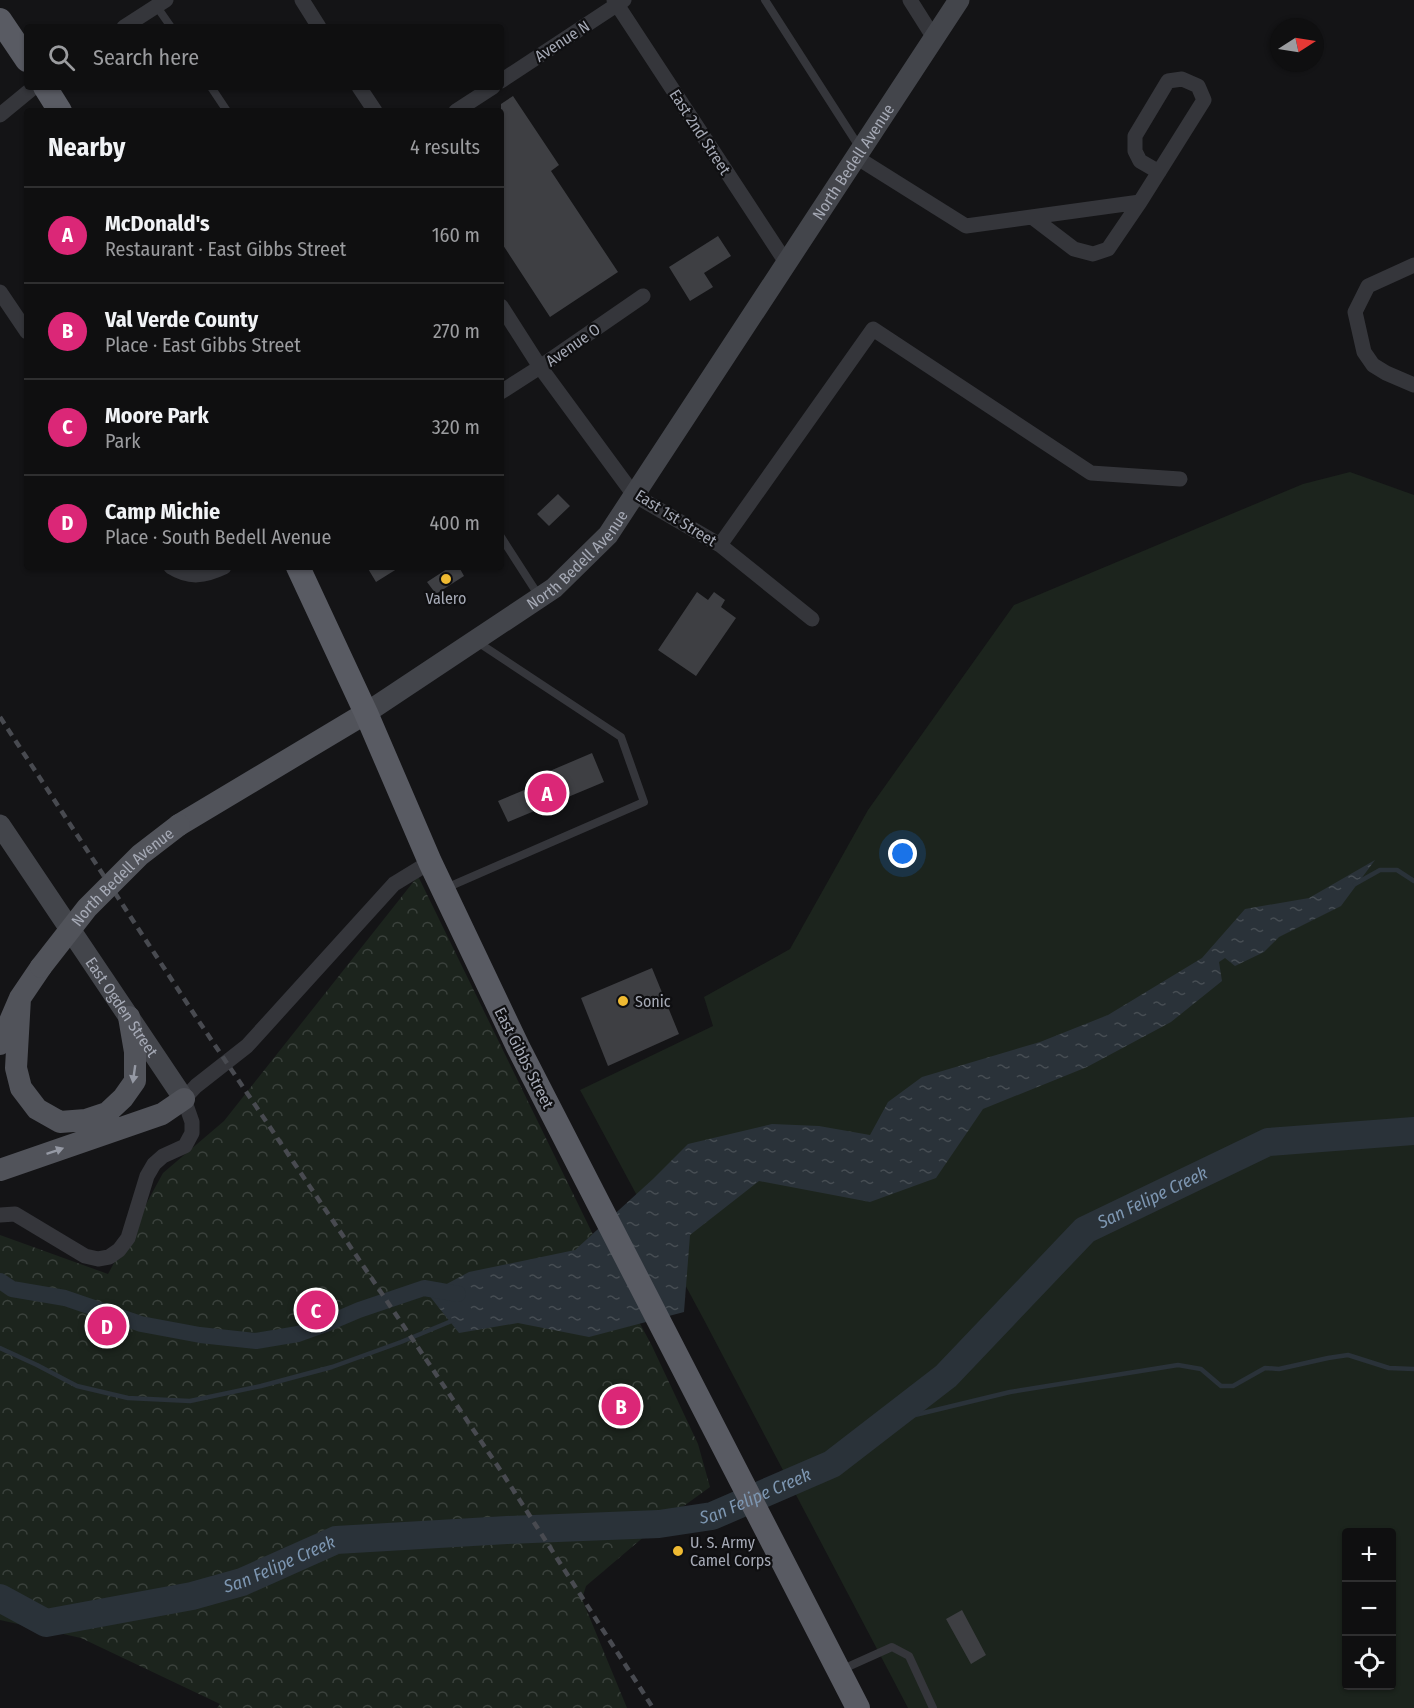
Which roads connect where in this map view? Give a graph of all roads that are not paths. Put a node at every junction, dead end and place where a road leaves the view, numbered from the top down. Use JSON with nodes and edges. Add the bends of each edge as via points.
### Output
{"nodes":[{"id":1,"x":302,"y":0,"type":"edge"},
{"id":2,"x":765,"y":0,"type":"edge"},
{"id":3,"x":910,"y":0,"type":"edge"},
{"id":4,"x":959,"y":0,"type":"edge"},
{"id":5,"x":158,"y":2,"type":"edge"},
{"id":6,"x":618,"y":2,"type":"edge"},
{"id":7,"x":0,"y":20,"type":"edge"},
{"id":8,"x":128,"y":24,"type":"edge"},
{"id":9,"x":169,"y":24,"type":"edge"},
{"id":10,"x":318,"y":24,"type":"edge"},
{"id":11,"x":934,"y":38,"type":"junction"},
{"id":12,"x":24,"y":56,"type":"edge"},
{"id":13,"x":504,"y":79,"type":"edge"},
{"id":14,"x":30,"y":90,"type":"edge"},
{"id":15,"x":47,"y":90,"type":"edge"},
{"id":16,"x":213,"y":90,"type":"edge"},
{"id":17,"x":361,"y":90,"type":"edge"},
{"id":18,"x":488,"y":90,"type":"edge"},
{"id":19,"x":58,"y":108,"type":"edge"},
{"id":20,"x":225,"y":108,"type":"edge"},
{"id":21,"x":373,"y":108,"type":"edge"},
{"id":22,"x":461,"y":108,"type":"edge"},
{"id":23,"x":0,"y":115,"type":"edge"},
{"id":24,"x":859,"y":154,"type":"junction"},
{"id":25,"x":1159,"y":172,"type":"junction"},
{"id":26,"x":1140,"y":202,"type":"junction"},
{"id":27,"x":1032,"y":217,"type":"junction"},
{"id":28,"x":787,"y":264,"type":"junction"},
{"id":29,"x":1414,"y":266,"type":"edge"},
{"id":30,"x":0,"y":292,"type":"edge"},
{"id":31,"x":643,"y":296,"type":"dead end"},
{"id":32,"x":504,"y":311,"type":"edge"},
{"id":33,"x":24,"y":328,"type":"edge"},
{"id":34,"x":540,"y":367,"type":"junction"},
{"id":35,"x":1414,"y":385,"type":"edge"},
{"id":36,"x":504,"y":390,"type":"edge"},
{"id":37,"x":1180,"y":479,"type":"dead end"},
{"id":38,"x":634,"y":495,"type":"junction"},
{"id":39,"x":504,"y":542,"type":"edge"},
{"id":40,"x":720,"y":545,"type":"junction"},
{"id":41,"x":179,"y":570,"type":"edge"},
{"id":42,"x":216,"y":570,"type":"edge"},
{"id":43,"x":299,"y":570,"type":"edge"},
{"id":44,"x":540,"y":597,"type":"junction"},
{"id":45,"x":812,"y":619,"type":"dead end"},
{"id":46,"x":475,"y":640,"type":"junction"},
{"id":47,"x":366,"y":713,"type":"junction"},
{"id":48,"x":0,"y":825,"type":"edge"},
{"id":49,"x":430,"y":862,"type":"junction"},
{"id":50,"x":443,"y":889,"type":"junction"},
{"id":51,"x":20,"y":998,"type":"junction"},
{"id":52,"x":0,"y":1015,"type":"edge"},
{"id":53,"x":129,"y":1017,"type":"junction"},
{"id":54,"x":0,"y":1044,"type":"edge"},
{"id":55,"x":184,"y":1100,"type":"junction"},
{"id":56,"x":0,"y":1170,"type":"edge"},
{"id":57,"x":0,"y":1215,"type":"edge"},
{"id":58,"x":839,"y":1671,"type":"junction"},
{"id":59,"x":858,"y":1708,"type":"edge"},
{"id":60,"x":933,"y":1708,"type":"edge"}],
"edges":[{"from":1,"to":10,"type":"street"},
{"from":2,"to":24,"type":"lane"},
{"from":3,"to":11,"type":"street"},
{"from":4,"to":11,"type":"main road","name":"North Bedell Avenue"},
{"from":5,"to":8,"type":"street"},
{"from":5,"to":9,"type":"lane"},
{"from":6,"to":13,"type":"street","name":"Avenue N"},
{"from":6,"to":28,"type":"street","name":"East 2nd Street"},
{"from":7,"to":12,"type":"highway"},
{"from":11,"to":24,"type":"main road","name":"North Bedell Avenue"},
{"from":14,"to":23,"type":"street"},
{"from":15,"to":19,"type":"highway"},
{"from":16,"to":20,"type":"lane"},
{"from":17,"to":21,"type":"street"},
{"from":18,"to":22,"type":"street"},
{"from":24,"to":27,"type":"street","via":[[966,226]]},
{"from":24,"to":28,"type":"main road","name":"North Bedell Avenue"},
{"from":25,"to":25,"type":"street","via":[[1204,100],[1198,86],[1182,79],[1168,81],[1135,136],[1140,161]]},
{"from":25,"to":26,"type":"street"},
{"from":26,"to":27,"type":"street"},
{"from":26,"to":27,"type":"street","via":[[1108,249],[1092,254],[1074,249]]},
{"from":28,"to":38,"type":"main road","name":"North Bedell Avenue"},
{"from":29,"to":35,"type":"street","via":[[1368,286],[1355,312],[1364,352],[1373,365]]},
{"from":30,"to":33,"type":"street"},
{"from":31,"to":34,"type":"street","name":"Avenue O"},
{"from":32,"to":34,"type":"street","name":"East 1st Street"},
{"from":34,"to":36,"type":"street","name":"Avenue O"},
{"from":34,"to":38,"type":"street","name":"East 1st Street"},
{"from":37,"to":40,"type":"street","via":[[1091,473],[873,329]]},
{"from":38,"to":40,"type":"street","name":"East 1st Street"},
{"from":38,"to":44,"type":"main road","name":"North Bedell Avenue","via":[[608,534]]},
{"from":39,"to":44,"type":"lane"},
{"from":40,"to":45,"type":"street","name":"East 1st Street"},
{"from":41,"to":42,"type":"street","via":[[201,576]]},
{"from":43,"to":47,"type":"highway","name":"East Gibbs Street"},
{"from":44,"to":46,"type":"main road","name":"North Bedell Avenue"},
{"from":46,"to":47,"type":"main road","name":"North Bedell Avenue"},
{"from":46,"to":50,"type":"lane","via":[[621,737],[644,802]]},
{"from":47,"to":49,"type":"highway","name":"East Gibbs Street"},
{"from":47,"to":51,"type":"main road","name":"North Bedell Avenue","bridge":true,"via":[[179,825],[140,855],[87,908]]},
{"from":48,"to":53,"type":"main road","name":"East Ogden Street"},
{"from":49,"to":50,"type":"highway","name":"East Gibbs Street"},
{"from":49,"to":55,"type":"street","via":[[394,884],[247,1046]]},
{"from":50,"to":58,"type":"highway","name":"East Gibbs Street","via":[[518,1047]]},
{"from":51,"to":52,"type":"main road"},
{"from":53,"to":51,"type":"main road","one_way":true,"via":[[135,1081],[107,1113],[60,1122],[38,1109],[21,1089],[16,1068]]},
{"from":51,"to":54,"type":"main road"},
{"from":53,"to":55,"type":"main road","name":"East Ogden Street"},
{"from":56,"to":55,"type":"main road","one_way":true,"via":[[162,1114]]},
{"from":55,"to":57,"type":"street","via":[[192,1134],[185,1146],[154,1164],[128,1238],[109,1257],[85,1256],[15,1214]]},
{"from":58,"to":59,"type":"highway","name":"East Gibbs Street"},
{"from":58,"to":60,"type":"lane","via":[[892,1647],[909,1656]]}]}
